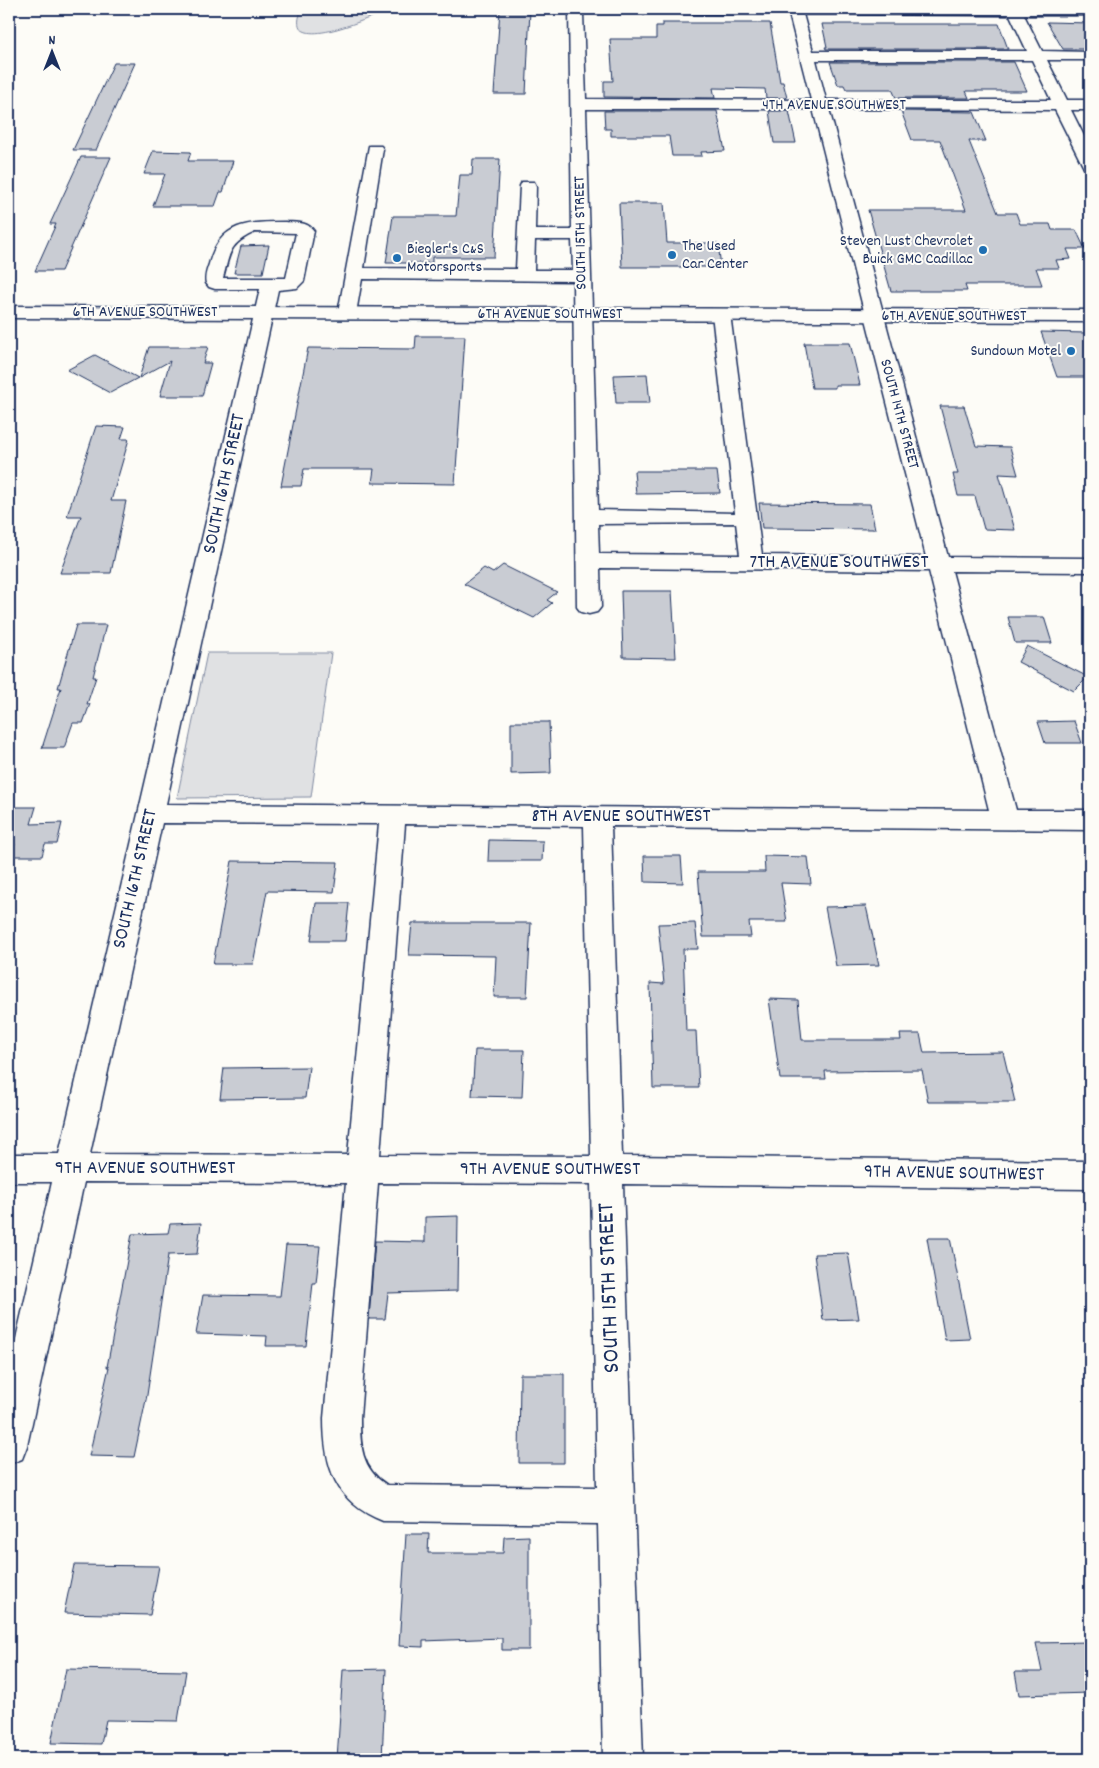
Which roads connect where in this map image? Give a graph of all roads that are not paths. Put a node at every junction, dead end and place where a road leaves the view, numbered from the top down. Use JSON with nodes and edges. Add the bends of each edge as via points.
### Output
{"nodes":[{"id":1,"x":576,"y":9,"type":"edge"},
{"id":2,"x":795,"y":9,"type":"edge"},
{"id":3,"x":1015,"y":10,"type":"edge"},
{"id":4,"x":1090,"y":10,"type":"edge"},
{"id":5,"x":806,"y":54,"type":"junction"},
{"id":6,"x":1037,"y":56,"type":"junction"},
{"id":7,"x":1090,"y":56,"type":"edge"},
{"id":8,"x":578,"y":104,"type":"junction"},
{"id":9,"x":818,"y":105,"type":"junction"},
{"id":10,"x":1061,"y":105,"type":"junction"},
{"id":11,"x":1090,"y":105,"type":"edge"},
{"id":12,"x":376,"y":149,"type":"dead end"},
{"id":13,"x":1090,"y":164,"type":"edge"},
{"id":14,"x":528,"y":186,"type":"dead end"},
{"id":15,"x":526,"y":235,"type":"junction"},
{"id":16,"x":580,"y":235,"type":"junction"},
{"id":17,"x":354,"y":273,"type":"junction"},
{"id":18,"x":525,"y":276,"type":"junction"},
{"id":19,"x":581,"y":276,"type":"junction"},
{"id":20,"x":270,"y":284,"type":"junction"},
{"id":21,"x":9,"y":312,"type":"edge"},
{"id":22,"x":263,"y":313,"type":"junction"},
{"id":23,"x":347,"y":313,"type":"junction"},
{"id":24,"x":583,"y":314,"type":"junction"},
{"id":25,"x":721,"y":314,"type":"junction"},
{"id":26,"x":873,"y":315,"type":"junction"},
{"id":27,"x":1090,"y":316,"type":"edge"},
{"id":28,"x":587,"y":517,"type":"junction"},
{"id":29,"x":730,"y":518,"type":"dead end"},
{"id":30,"x":686,"y":540,"type":"junction"},
{"id":31,"x":588,"y":561,"type":"junction"},
{"id":32,"x":752,"y":562,"type":"junction"},
{"id":33,"x":938,"y":564,"type":"junction"},
{"id":34,"x":1090,"y":565,"type":"edge"},
{"id":35,"x":589,"y":607,"type":"dead end"},
{"id":36,"x":151,"y":813,"type":"junction"},
{"id":37,"x":393,"y":815,"type":"junction"},
{"id":38,"x":597,"y":817,"type":"junction"},
{"id":39,"x":1005,"y":819,"type":"junction"},
{"id":40,"x":1090,"y":820,"type":"edge"},
{"id":41,"x":9,"y":1168,"type":"edge"},
{"id":42,"x":71,"y":1168,"type":"junction"},
{"id":43,"x":363,"y":1169,"type":"junction"},
{"id":44,"x":606,"y":1170,"type":"junction"},
{"id":45,"x":1090,"y":1175,"type":"edge"},
{"id":46,"x":9,"y":1446,"type":"edge"},
{"id":47,"x":616,"y":1506,"type":"junction"},
{"id":48,"x":623,"y":1759,"type":"edge"}],
"edges":[{"from":1,"to":2,"type":"main road"},
{"from":1,"to":8,"type":"main road","name":"SOUTH 15TH STREET"},
{"from":2,"to":3,"type":"main road"},
{"from":2,"to":5,"type":"main road","name":"SOUTH 14TH STREET"},
{"from":3,"to":4,"type":"main road"},
{"from":3,"to":6,"type":"main road"},
{"from":5,"to":6,"type":"main road"},
{"from":5,"to":9,"type":"main road","name":"SOUTH 14TH STREET"},
{"from":6,"to":7,"type":"main road"},
{"from":6,"to":10,"type":"main road"},
{"from":8,"to":9,"type":"main road","name":"4TH AVENUE SOUTHWEST"},
{"from":8,"to":16,"type":"main road","name":"SOUTH 15TH STREET"},
{"from":9,"to":10,"type":"main road","name":"4TH AVENUE SOUTHWEST"},
{"from":9,"to":26,"type":"main road","name":"SOUTH 14TH STREET"},
{"from":10,"to":11,"type":"main road","name":"4TH AVENUE SOUTHWEST"},
{"from":10,"to":13,"type":"main road"},
{"from":12,"to":17,"type":"main road"},
{"from":14,"to":15,"type":"main road"},
{"from":15,"to":16,"type":"main road"},
{"from":15,"to":18,"type":"main road"},
{"from":16,"to":19,"type":"main road","name":"SOUTH 15TH STREET"},
{"from":17,"to":18,"type":"main road"},
{"from":17,"to":23,"type":"main road"},
{"from":18,"to":19,"type":"main road"},
{"from":19,"to":24,"type":"main road","name":"SOUTH 15TH STREET"},
{"from":20,"to":20,"type":"main road","via":[[295,281],[305,231],[300,228],[253,227],[239,233],[222,247],[215,283]]},
{"from":20,"to":22,"type":"main road","name":"SOUTH 16TH STREET"},
{"from":21,"to":22,"type":"main road","name":"6TH AVENUE SOUTHWEST"},
{"from":22,"to":23,"type":"main road","name":"6TH AVENUE SOUTHWEST"},
{"from":22,"to":36,"type":"main road","name":"SOUTH 16TH STREET"},
{"from":23,"to":24,"type":"main road","name":"6TH AVENUE SOUTHWEST"},
{"from":24,"to":25,"type":"main road","name":"6TH AVENUE SOUTHWEST"},
{"from":24,"to":28,"type":"main road","name":"SOUTH 15TH STREET"},
{"from":25,"to":26,"type":"main road","name":"6TH AVENUE SOUTHWEST"},
{"from":25,"to":32,"type":"main road"},
{"from":26,"to":27,"type":"main road","name":"6TH AVENUE SOUTHWEST"},
{"from":26,"to":33,"type":"main road","name":"SOUTH 14TH STREET"},
{"from":28,"to":30,"type":"main road"},
{"from":28,"to":31,"type":"main road","name":"SOUTH 15TH STREET"},
{"from":29,"to":30,"type":"main road"},
{"from":30,"to":31,"type":"main road","name":"7TH AVENUE SOUTHWEST"},
{"from":30,"to":32,"type":"main road","name":"7TH AVENUE SOUTHWEST"},
{"from":31,"to":35,"type":"main road","name":"SOUTH 15TH STREET"},
{"from":32,"to":33,"type":"main road","name":"7TH AVENUE SOUTHWEST"},
{"from":33,"to":34,"type":"main road","name":"7TH AVENUE SOUTHWEST"},
{"from":33,"to":39,"type":"main road","name":"SOUTH 14TH STREET"},
{"from":36,"to":37,"type":"main road","name":"8TH AVENUE SOUTHWEST"},
{"from":36,"to":42,"type":"main road","name":"SOUTH 16TH STREET"},
{"from":37,"to":38,"type":"main road","name":"8TH AVENUE SOUTHWEST"},
{"from":37,"to":43,"type":"main road"},
{"from":38,"to":39,"type":"main road","name":"8TH AVENUE SOUTHWEST"},
{"from":38,"to":44,"type":"main road","name":"SOUTH 15TH STREET"},
{"from":39,"to":40,"type":"main road","name":"8TH AVENUE SOUTHWEST"},
{"from":41,"to":42,"type":"main road","name":"9TH AVENUE SOUTHWEST"},
{"from":42,"to":43,"type":"main road","name":"9TH AVENUE SOUTHWEST"},
{"from":42,"to":46,"type":"main road","name":"SOUTH 16TH STREET"},
{"from":43,"to":44,"type":"main road","name":"9TH AVENUE SOUTHWEST"},
{"from":43,"to":47,"type":"main road","via":[[341,1445],[346,1465],[366,1495],[382,1503]]},
{"from":44,"to":45,"type":"main road","name":"9TH AVENUE SOUTHWEST"},
{"from":44,"to":47,"type":"main road","name":"SOUTH 15TH STREET"},
{"from":47,"to":48,"type":"main road","name":"SOUTH 15TH STREET"}]}
